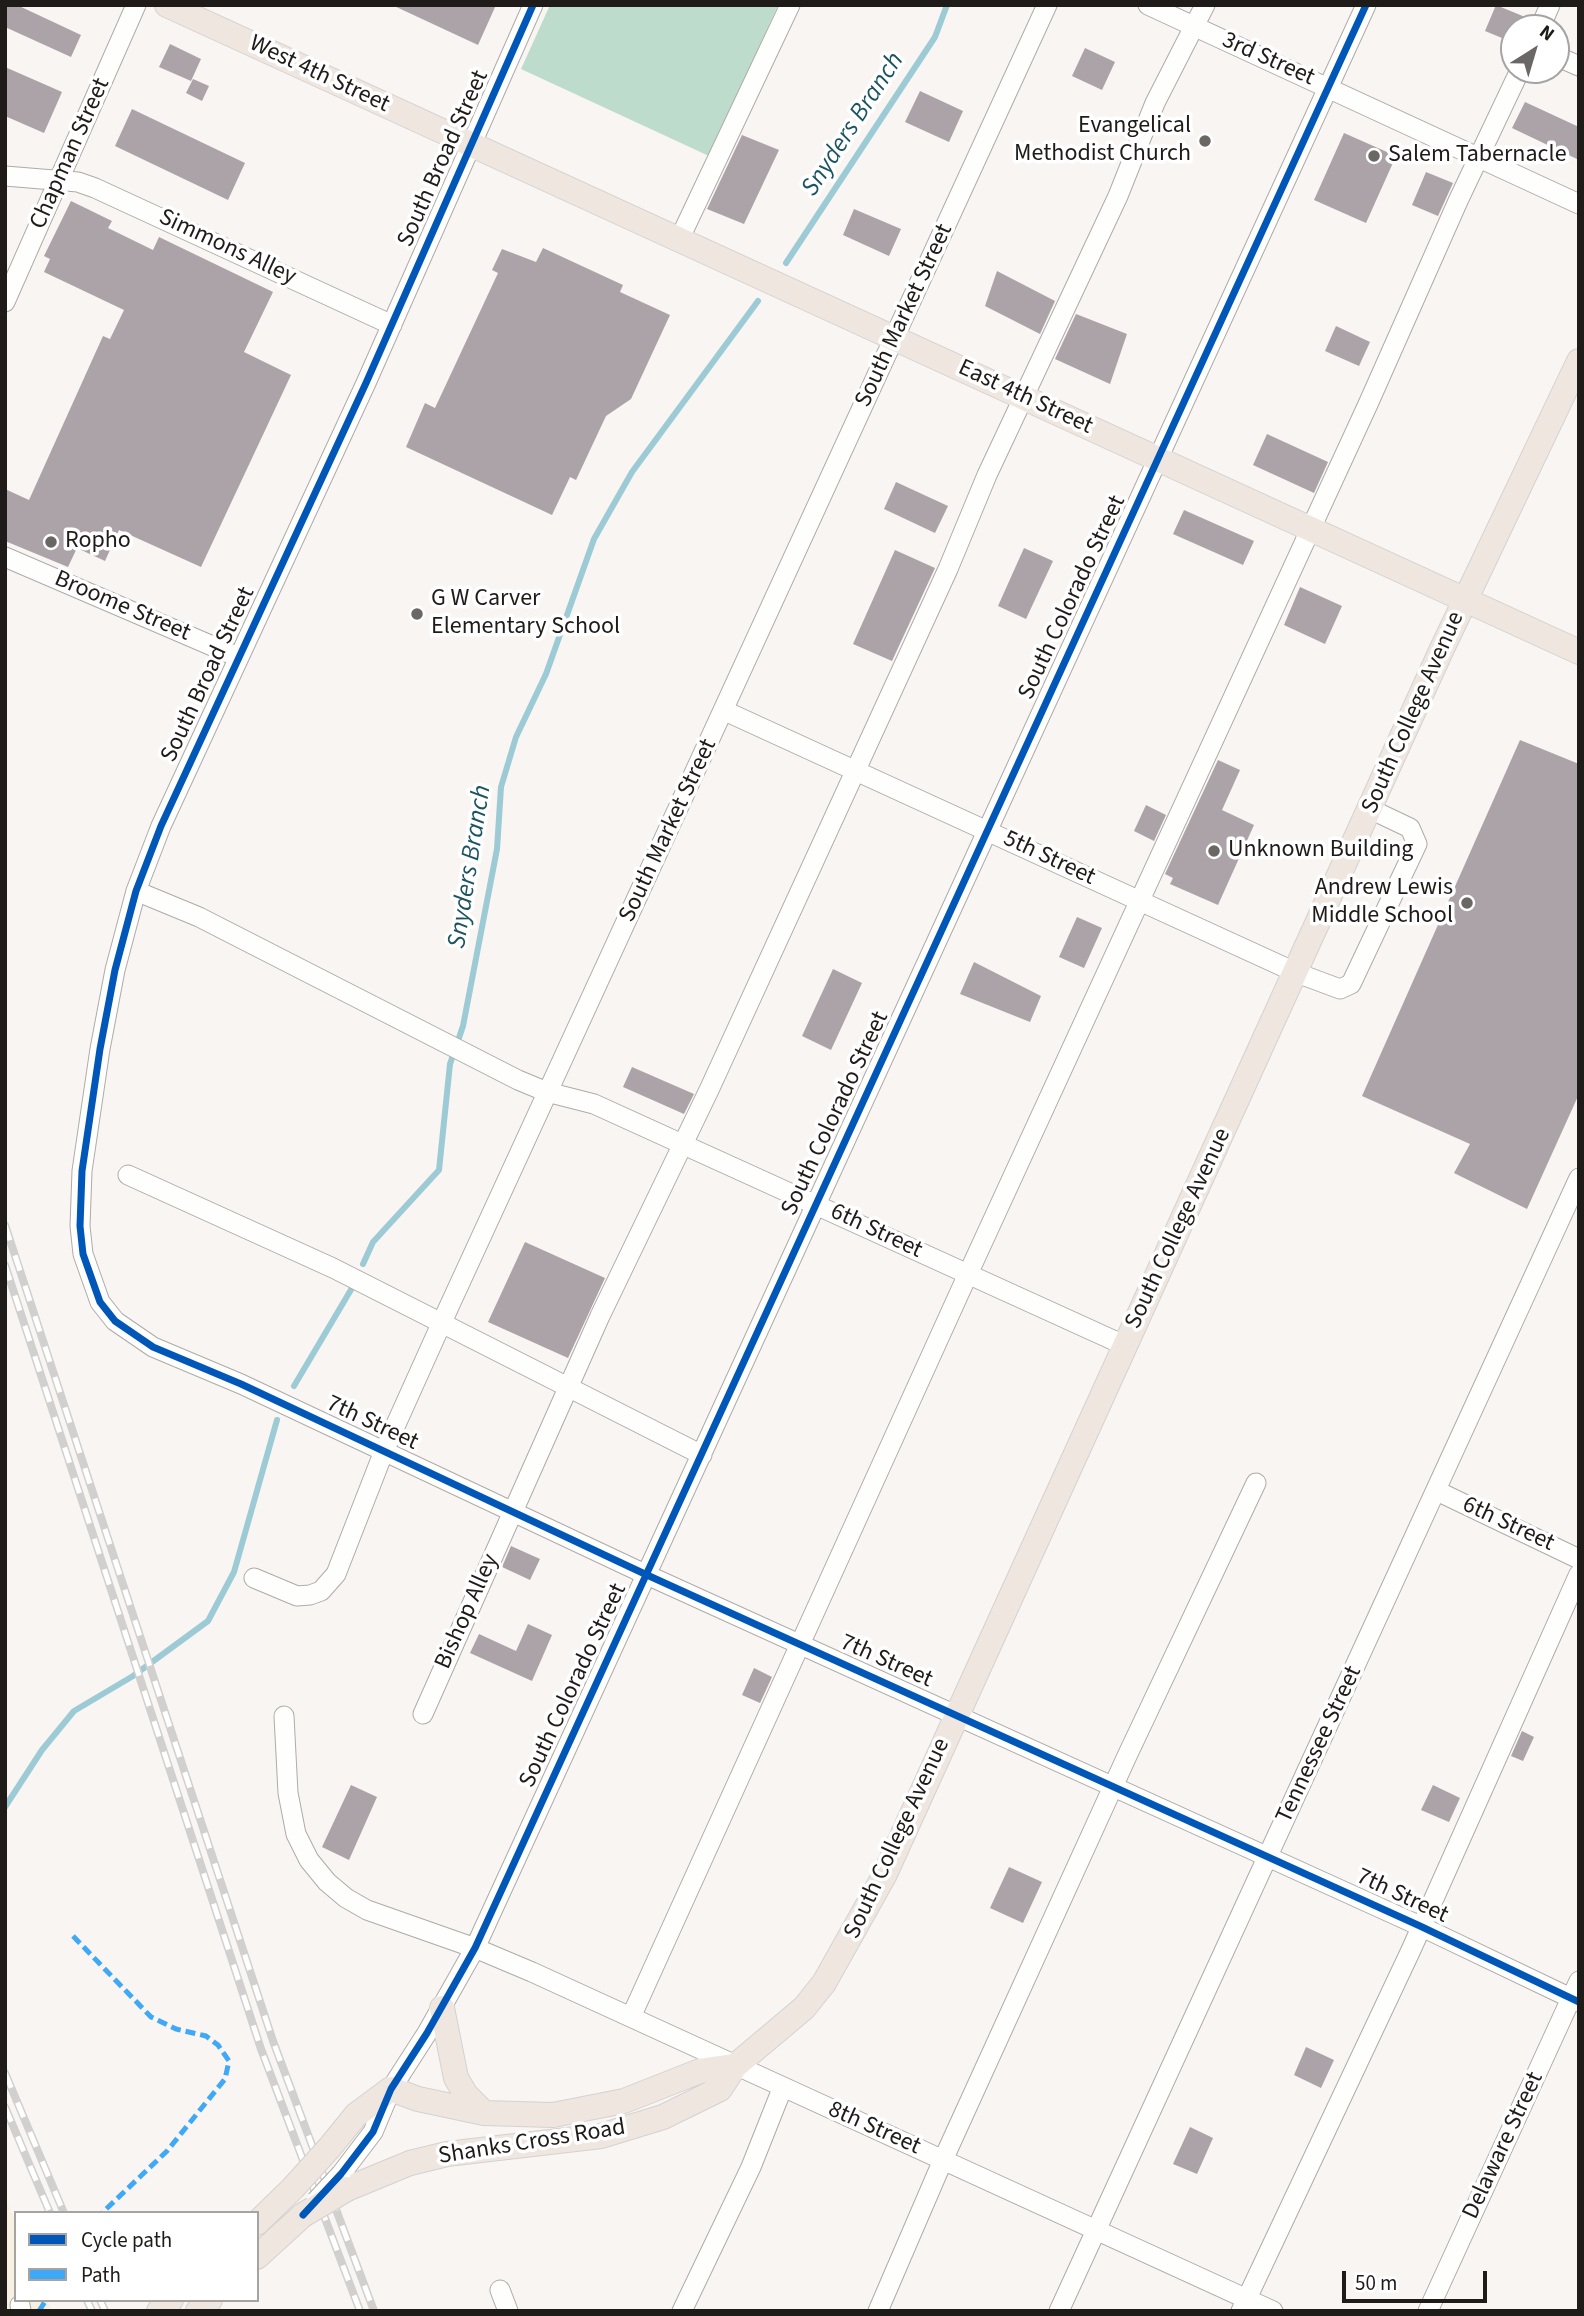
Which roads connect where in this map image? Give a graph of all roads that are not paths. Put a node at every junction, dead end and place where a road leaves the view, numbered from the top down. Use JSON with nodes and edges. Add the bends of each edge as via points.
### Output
{"nodes":[{"id":1,"x":136,"y":5,"type":"edge"},
{"id":2,"x":167,"y":5,"type":"edge"},
{"id":3,"x":533,"y":5,"type":"edge"},
{"id":4,"x":790,"y":5,"type":"edge"},
{"id":5,"x":1047,"y":5,"type":"edge"},
{"id":6,"x":1148,"y":5,"type":"edge"},
{"id":7,"x":1205,"y":5,"type":"edge"},
{"id":8,"x":1366,"y":5,"type":"edge"},
{"id":9,"x":1194,"y":27,"type":"junction"},
{"id":10,"x":1513,"y":84,"type":"edge"},
{"id":11,"x":1329,"y":87,"type":"junction"},
{"id":12,"x":472,"y":145,"type":"junction"},
{"id":13,"x":1479,"y":158,"type":"junction"},
{"id":14,"x":5,"y":176,"type":"edge"},
{"id":15,"x":59,"y":180,"type":"junction"},
{"id":16,"x":1579,"y":204,"type":"edge"},
{"id":17,"x":679,"y":240,"type":"junction"},
{"id":18,"x":5,"y":302,"type":"edge"},
{"id":19,"x":392,"y":325,"type":"junction"},
{"id":20,"x":895,"y":338,"type":"junction"},
{"id":21,"x":1579,"y":360,"type":"edge"},
{"id":22,"x":1023,"y":398,"type":"junction"},
{"id":23,"x":1158,"y":459,"type":"junction"},
{"id":24,"x":1310,"y":529,"type":"junction"},
{"id":25,"x":5,"y":556,"type":"edge"},
{"id":26,"x":1465,"y":600,"type":"junction"},
{"id":27,"x":1579,"y":652,"type":"edge"},
{"id":28,"x":238,"y":657,"type":"junction"},
{"id":29,"x":725,"y":711,"type":"junction"},
{"id":30,"x":856,"y":770,"type":"junction"},
{"id":31,"x":1370,"y":809,"type":"junction"},
{"id":32,"x":988,"y":830,"type":"junction"},
{"id":33,"x":136,"y":891,"type":"junction"},
{"id":34,"x":1139,"y":901,"type":"junction"},
{"id":35,"x":1297,"y":972,"type":"junction"},
{"id":36,"x":547,"y":1092,"type":"junction"},
{"id":37,"x":683,"y":1144,"type":"junction"},
{"id":38,"x":128,"y":1175,"type":"dead end"},
{"id":39,"x":1579,"y":1178,"type":"edge"},
{"id":40,"x":816,"y":1204,"type":"junction"},
{"id":41,"x":968,"y":1274,"type":"junction"},
{"id":42,"x":442,"y":1322,"type":"junction"},
{"id":43,"x":1126,"y":1346,"type":"junction"},
{"id":44,"x":177,"y":1357,"type":"joint"},
{"id":45,"x":569,"y":1386,"type":"junction"},
{"id":46,"x":384,"y":1451,"type":"junction"},
{"id":47,"x":702,"y":1455,"type":"junction"},
{"id":48,"x":1256,"y":1483,"type":"dead end"},
{"id":49,"x":1437,"y":1491,"type":"junction"},
{"id":50,"x":513,"y":1511,"type":"junction"},
{"id":51,"x":1579,"y":1559,"type":"edge"},
{"id":52,"x":1579,"y":1574,"type":"edge"},
{"id":53,"x":646,"y":1575,"type":"junction"},
{"id":54,"x":254,"y":1578,"type":"dead end"},
{"id":55,"x":799,"y":1644,"type":"junction"},
{"id":56,"x":424,"y":1714,"type":"dead end"},
{"id":57,"x":956,"y":1715,"type":"junction"},
{"id":58,"x":284,"y":1716,"type":"dead end"},
{"id":59,"x":1113,"y":1786,"type":"junction"},
{"id":60,"x":1269,"y":1856,"type":"junction"},
{"id":61,"x":1420,"y":1926,"type":"junction"},
{"id":62,"x":475,"y":1948,"type":"junction"},
{"id":63,"x":1576,"y":1994,"type":"edge"},
{"id":64,"x":442,"y":2008,"type":"junction"},
{"id":65,"x":631,"y":2017,"type":"junction"},
{"id":66,"x":735,"y":2066,"type":"junction"},
{"id":67,"x":391,"y":2089,"type":"junction"},
{"id":68,"x":782,"y":2089,"type":"junction"},
{"id":69,"x":484,"y":2113,"type":"junction"},
{"id":70,"x":943,"y":2160,"type":"junction"},
{"id":71,"x":344,"y":2181,"type":"junction"},
{"id":72,"x":259,"y":2221,"type":"edge"},
{"id":73,"x":1096,"y":2230,"type":"junction"},
{"id":74,"x":259,"y":2255,"type":"edge"},
{"id":75,"x":500,"y":2290,"type":"dead end"},
{"id":76,"x":1244,"y":2305,"type":"edge"},
{"id":77,"x":508,"y":2311,"type":"edge"},
{"id":78,"x":682,"y":2311,"type":"edge"},
{"id":79,"x":878,"y":2311,"type":"edge"},
{"id":80,"x":1059,"y":2311,"type":"edge"},
{"id":81,"x":1273,"y":2311,"type":"edge"},
{"id":82,"x":1428,"y":2311,"type":"edge"}],
"edges":[{"from":1,"to":15,"type":"street","name":"Chapman Street"},
{"from":2,"to":12,"type":"main road","name":"West 4th Street"},
{"from":3,"to":12,"type":"street","name":"South Broad Street"},
{"from":4,"to":17,"type":"street"},
{"from":5,"to":20,"type":"street","name":"South Market Street"},
{"from":6,"to":9,"type":"street","name":"3rd Street"},
{"from":7,"to":9,"type":"street","name":"Bishop Alley"},
{"from":8,"to":11,"type":"street","name":"South Colorado Street"},
{"from":9,"to":11,"type":"street","name":"3rd Street"},
{"from":9,"to":22,"type":"street","name":"Bishop Alley","via":[[1155,103],[1118,196]]},
{"from":10,"to":13,"type":"street"},
{"from":11,"to":13,"type":"street","name":"3rd Street"},
{"from":11,"to":23,"type":"street","name":"South Colorado Street"},
{"from":12,"to":17,"type":"main road","name":"East 4th Street"},
{"from":12,"to":19,"type":"street","name":"South Broad Street"},
{"from":13,"to":16,"type":"street","name":"3rd Street"},
{"from":13,"to":24,"type":"street"},
{"from":14,"to":15,"type":"street","name":"Simmons Alley"},
{"from":15,"to":18,"type":"street","name":"Chapman Street"},
{"from":15,"to":19,"type":"street","name":"Simmons Alley","via":[[95,188]]},
{"from":17,"to":20,"type":"main road","name":"East 4th Street"},
{"from":19,"to":28,"type":"street","name":"South Broad Street"},
{"from":20,"to":22,"type":"main road","name":"East 4th Street"},
{"from":20,"to":29,"type":"street","name":"South Market Street"},
{"from":21,"to":26,"type":"main road","name":"South College Avenue"},
{"from":22,"to":23,"type":"main road","name":"East 4th Street"},
{"from":22,"to":30,"type":"street","name":"Bishop Alley"},
{"from":23,"to":24,"type":"main road","name":"East 4th Street"},
{"from":23,"to":32,"type":"street","name":"South Colorado Street"},
{"from":24,"to":26,"type":"main road","name":"East 4th Street"},
{"from":24,"to":34,"type":"street"},
{"from":25,"to":28,"type":"street","name":"Broome Street"},
{"from":26,"to":27,"type":"main road","name":"East 4th Street"},
{"from":26,"to":31,"type":"main road","name":"South College Avenue"},
{"from":28,"to":33,"type":"street","name":"South Broad Street","via":[[160,825]]},
{"from":29,"to":30,"type":"street","name":"5th Street"},
{"from":29,"to":36,"type":"street","name":"South Market Street"},
{"from":30,"to":32,"type":"street","name":"5th Street"},
{"from":30,"to":37,"type":"street","name":"Bishop Alley"},
{"from":31,"to":35,"type":"main road","name":"South College Avenue"},
{"from":31,"to":35,"type":"street","name":"5th Street","via":[[1410,828],[1417,844],[1351,984],[1340,989]]},
{"from":32,"to":34,"type":"street","name":"5th Street"},
{"from":32,"to":40,"type":"street","name":"South Colorado Street"},
{"from":33,"to":36,"type":"street","name":"6th Street"},
{"from":33,"to":44,"type":"street","name":"South Broad Street","via":[[100,1049],[82,1171],[80,1226],[83,1254],[100,1302],[133,1336]]},
{"from":34,"to":35,"type":"street","name":"5th Street"},
{"from":34,"to":41,"type":"street"},
{"from":35,"to":43,"type":"main road","name":"South College Avenue"},
{"from":36,"to":37,"type":"street","name":"6th Street","via":[[594,1104]]},
{"from":36,"to":42,"type":"street","name":"South Market Street"},
{"from":37,"to":40,"type":"street","name":"6th Street"},
{"from":37,"to":45,"type":"street","name":"Bishop Alley"},
{"from":38,"to":42,"type":"street"},
{"from":39,"to":49,"type":"street","name":"Tennessee Street"},
{"from":40,"to":41,"type":"street","name":"6th Street"},
{"from":40,"to":47,"type":"street","name":"South Colorado Street"},
{"from":41,"to":43,"type":"street","name":"6th Street"},
{"from":41,"to":55,"type":"street"},
{"from":42,"to":45,"type":"street"},
{"from":42,"to":46,"type":"street","name":"South Market Street"},
{"from":43,"to":57,"type":"main road","name":"South College Avenue"},
{"from":44,"to":46,"type":"street","name":"7th Street"},
{"from":45,"to":47,"type":"street"},
{"from":45,"to":50,"type":"street","name":"Bishop Alley"},
{"from":46,"to":50,"type":"street","name":"7th Street"},
{"from":46,"to":54,"type":"street","name":"South Market Street","via":[[331,1582],[321,1591],[297,1596]]},
{"from":47,"to":53,"type":"street","name":"South Colorado Street"},
{"from":48,"to":59,"type":"street"},
{"from":49,"to":51,"type":"street","name":"6th Street"},
{"from":49,"to":60,"type":"street","name":"Tennessee Street"},
{"from":50,"to":53,"type":"street","name":"7th Street"},
{"from":50,"to":56,"type":"street","name":"Bishop Alley"},
{"from":52,"to":61,"type":"street"},
{"from":53,"to":55,"type":"street","name":"7th Street"},
{"from":53,"to":62,"type":"street","name":"South Colorado Street"},
{"from":55,"to":57,"type":"street","name":"7th Street"},
{"from":55,"to":65,"type":"street"},
{"from":57,"to":59,"type":"street","name":"7th Street"},
{"from":57,"to":66,"type":"main road","name":"South College Avenue","via":[[884,1876],[824,1983],[804,2008]]},
{"from":58,"to":62,"type":"street","name":"8th Street","via":[[288,1794],[296,1833],[327,1882],[367,1910]]},
{"from":59,"to":60,"type":"street","name":"7th Street"},
{"from":59,"to":70,"type":"street"},
{"from":60,"to":61,"type":"street","name":"7th Street"},
{"from":60,"to":73,"type":"street","name":"Tennessee Street"},
{"from":61,"to":63,"type":"street","name":"7th Street"},
{"from":61,"to":76,"type":"street"},
{"from":62,"to":64,"type":"street","name":"South Colorado Street"},
{"from":62,"to":65,"type":"street","name":"8th Street"},
{"from":63,"to":82,"type":"street","name":"Delaware Street"},
{"from":64,"to":67,"type":"street","name":"South Colorado Street"},
{"from":64,"to":69,"type":"main road","via":[[456,2078]]},
{"from":65,"to":66,"type":"street","name":"8th Street"},
{"from":66,"to":68,"type":"street","name":"8th Street"},
{"from":66,"to":69,"type":"main road","name":"Shanks Cross Road","via":[[700,2071],[593,2109],[553,2115]]},
{"from":66,"to":71,"type":"main road","name":"Shanks Cross Road","via":[[720,2089],[634,2127],[558,2142],[447,2154]]},
{"from":67,"to":69,"type":"main road","name":"Shanks Cross Road"},
{"from":67,"to":71,"type":"street","name":"South Colorado Street","via":[[373,2132]]},
{"from":67,"to":72,"type":"main road","name":"South Colorado Street","bridge":true,"via":[[356,2115]]},
{"from":68,"to":70,"type":"street","name":"8th Street"},
{"from":68,"to":78,"type":"street","via":[[751,2167]]},
{"from":70,"to":73,"type":"street","name":"8th Street"},
{"from":70,"to":79,"type":"street"},
{"from":71,"to":74,"type":"main road","name":"Shanks Cross Road","bridge":true},
{"from":73,"to":76,"type":"street","name":"8th Street"},
{"from":73,"to":80,"type":"street","name":"Tennessee Street"},
{"from":75,"to":77,"type":"street"},
{"from":76,"to":81,"type":"street","name":"8th Street"}]}
